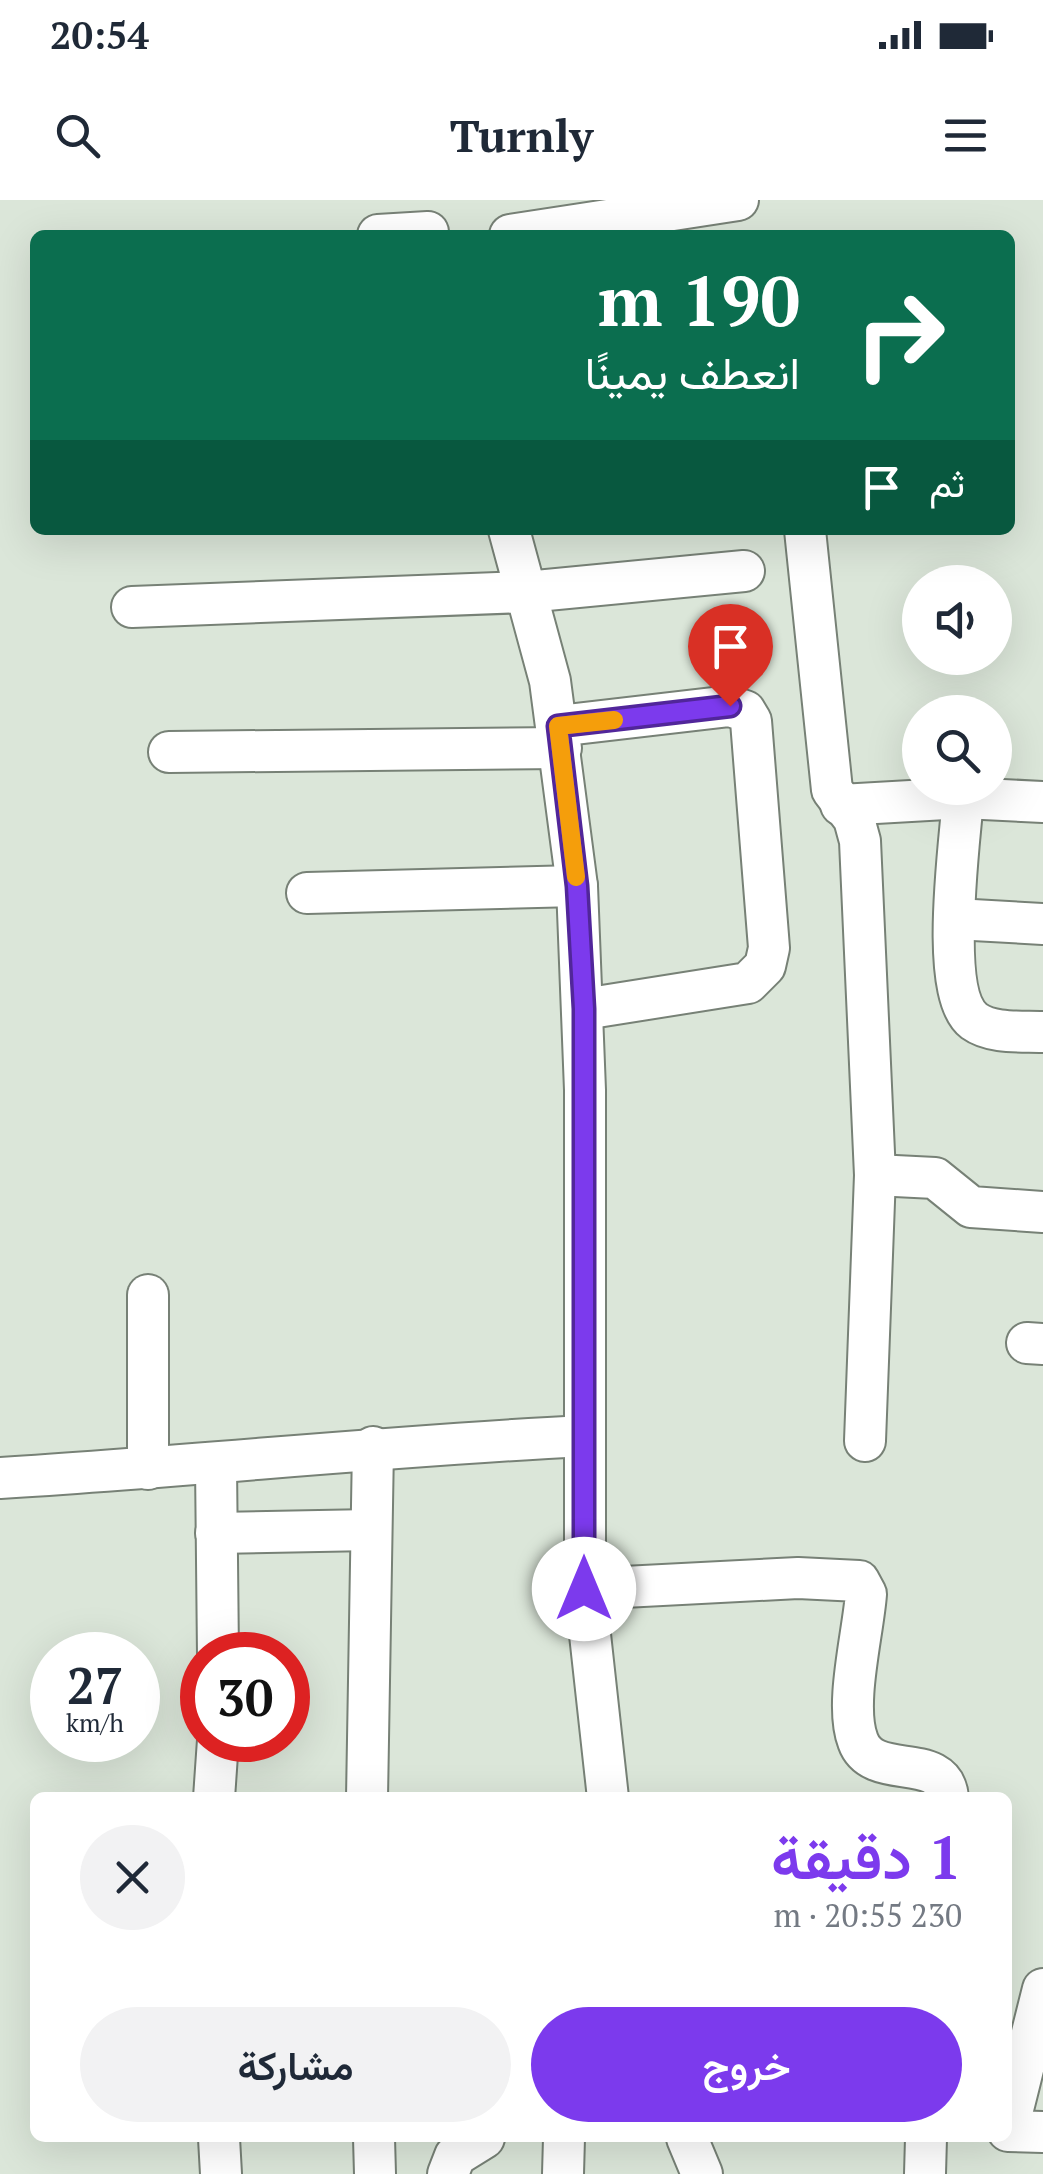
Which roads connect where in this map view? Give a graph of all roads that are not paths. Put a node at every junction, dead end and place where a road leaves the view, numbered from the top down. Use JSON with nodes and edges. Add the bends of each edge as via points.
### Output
{"nodes":[{"id":1,"x":738,"y":200,"type":"edge"},
{"id":2,"x":426,"y":222,"type":"edge"},
{"id":3,"x":396,"y":230,"type":"edge"},
{"id":4,"x":543,"y":230,"type":"edge"},
{"id":5,"x":510,"y":535,"type":"edge"},
{"id":6,"x":806,"y":535,"type":"edge"},
{"id":7,"x":744,"y":571,"type":"dead end"},
{"id":8,"x":526,"y":592,"type":"junction"},
{"id":9,"x":132,"y":607,"type":"dead end"},
{"id":10,"x":560,"y":737,"type":"junction"},
{"id":11,"x":169,"y":752,"type":"dead end"},
{"id":12,"x":1012,"y":800,"type":"edge"},
{"id":13,"x":902,"y":802,"type":"edge"},
{"id":14,"x":1043,"y":802,"type":"edge"},
{"id":15,"x":841,"y":805,"type":"junction"},
{"id":16,"x":963,"y":805,"type":"edge"},
{"id":17,"x":577,"y":886,"type":"junction"},
{"id":18,"x":307,"y":893,"type":"dead end"},
{"id":19,"x":955,"y":919,"type":"junction"},
{"id":20,"x":1043,"y":924,"type":"edge"},
{"id":21,"x":584,"y":1009,"type":"junction"},
{"id":22,"x":1043,"y":1032,"type":"edge"},
{"id":23,"x":874,"y":1175,"type":"junction"},
{"id":24,"x":1043,"y":1212,"type":"edge"},
{"id":25,"x":148,"y":1294,"type":"dead end"},
{"id":26,"x":583,"y":1436,"type":"junction"},
{"id":27,"x":865,"y":1441,"type":"dead end"},
{"id":28,"x":373,"y":1447,"type":"junction"},
{"id":29,"x":216,"y":1465,"type":"junction"},
{"id":30,"x":148,"y":1469,"type":"junction"},
{"id":31,"x":0,"y":1478,"type":"edge"},
{"id":32,"x":372,"y":1530,"type":"junction"},
{"id":33,"x":216,"y":1533,"type":"junction"},
{"id":34,"x":584,"y":1589,"type":"junction"},
{"id":35,"x":218,"y":1632,"type":"edge"},
{"id":36,"x":216,"y":1762,"type":"edge"},
{"id":37,"x":214,"y":1792,"type":"edge"},
{"id":38,"x":367,"y":1792,"type":"edge"},
{"id":39,"x":607,"y":1792,"type":"edge"},
{"id":40,"x":945,"y":1792,"type":"edge"},
{"id":41,"x":1043,"y":1989,"type":"edge"},
{"id":42,"x":1012,"y":2114,"type":"edge"},
{"id":43,"x":1012,"y":2130,"type":"edge"},
{"id":44,"x":1043,"y":2132,"type":"edge"},
{"id":45,"x":219,"y":2142,"type":"edge"},
{"id":46,"x":374,"y":2142,"type":"edge"},
{"id":47,"x":478,"y":2142,"type":"edge"},
{"id":48,"x":564,"y":2142,"type":"edge"},
{"id":49,"x":689,"y":2142,"type":"edge"},
{"id":50,"x":926,"y":2142,"type":"edge"},
{"id":51,"x":222,"y":2174,"type":"edge"},
{"id":52,"x":375,"y":2174,"type":"edge"},
{"id":53,"x":448,"y":2174,"type":"edge"},
{"id":54,"x":563,"y":2174,"type":"edge"},
{"id":55,"x":702,"y":2174,"type":"edge"},
{"id":56,"x":924,"y":2174,"type":"edge"}],
"edges":[{"from":1,"to":4,"type":"street"},
{"from":2,"to":3,"type":"street"},
{"from":5,"to":8,"type":"street"},
{"from":6,"to":15,"type":"street","via":[[832,790]]},
{"from":7,"to":8,"type":"street"},
{"from":8,"to":9,"type":"street"},
{"from":8,"to":10,"type":"street"},
{"from":10,"to":11,"type":"street"},
{"from":10,"to":17,"type":"street"},
{"from":10,"to":21,"type":"street","via":[[730,706],[745,711],[751,722],[768,922],[765,966],[748,984]]},
{"from":12,"to":14,"type":"street"},
{"from":13,"to":15,"type":"street"},
{"from":15,"to":23,"type":"street","via":[[860,842]]},
{"from":16,"to":19,"type":"street"},
{"from":17,"to":18,"type":"street"},
{"from":17,"to":21,"type":"street"},
{"from":19,"to":20,"type":"street"},
{"from":19,"to":22,"type":"street","via":[[958,995],[970,1017],[987,1028]]},
{"from":21,"to":26,"type":"street"},
{"from":23,"to":24,"type":"street","via":[[936,1178],[970,1207]]},
{"from":23,"to":27,"type":"street"},
{"from":25,"to":30,"type":"street"},
{"from":26,"to":28,"type":"street"},
{"from":26,"to":34,"type":"street"},
{"from":28,"to":29,"type":"street"},
{"from":28,"to":32,"type":"street"},
{"from":29,"to":30,"type":"street"},
{"from":29,"to":33,"type":"street"},
{"from":30,"to":31,"type":"street"},
{"from":32,"to":33,"type":"street"},
{"from":32,"to":38,"type":"street"},
{"from":33,"to":35,"type":"street"},
{"from":34,"to":39,"type":"street"},
{"from":34,"to":40,"type":"street","via":[[859,1581],[866,1594],[854,1707],[858,1741],[881,1762],[927,1770]]},
{"from":36,"to":37,"type":"street"},
{"from":41,"to":42,"type":"street"},
{"from":43,"to":44,"type":"street"},
{"from":45,"to":51,"type":"street"},
{"from":46,"to":52,"type":"street"},
{"from":47,"to":53,"type":"street","via":[[455,2156]]},
{"from":48,"to":54,"type":"street"},
{"from":49,"to":55,"type":"street"},
{"from":50,"to":56,"type":"street"}]}
